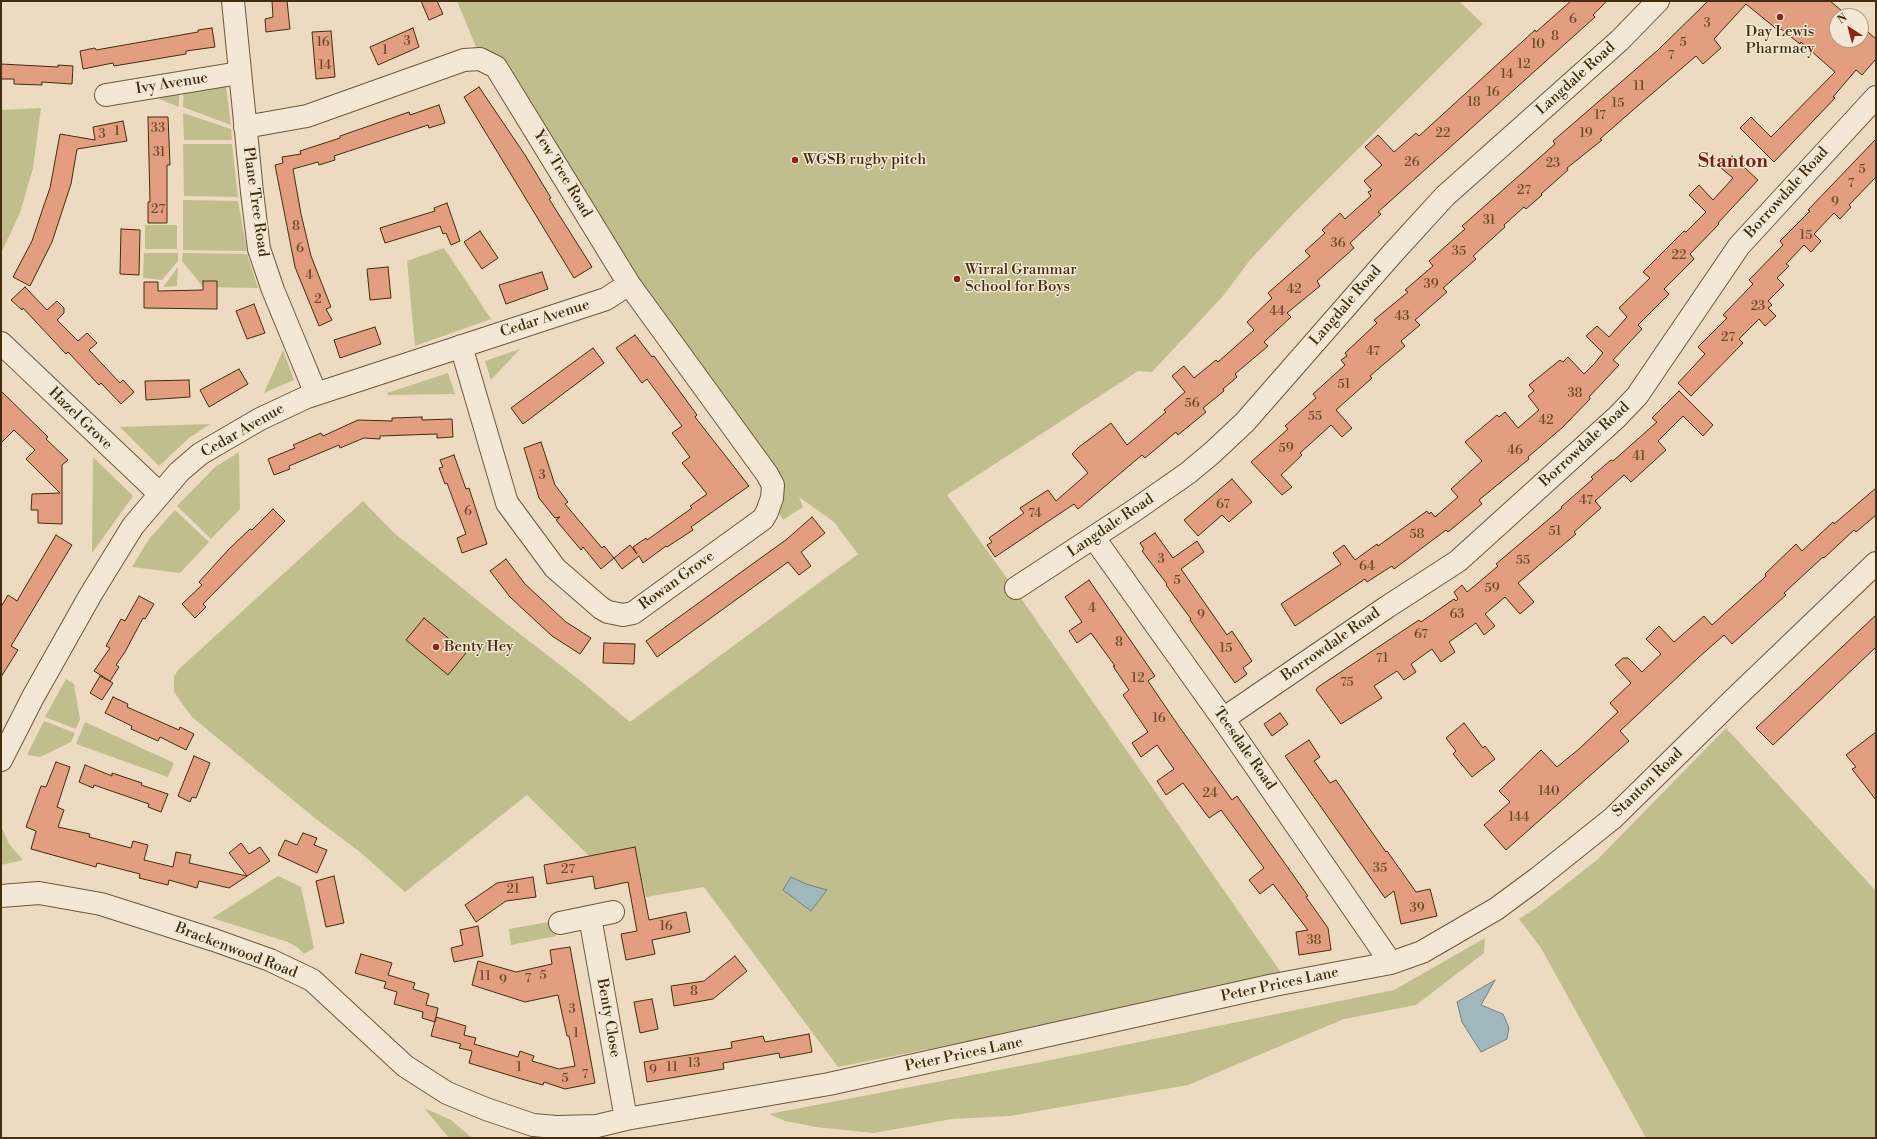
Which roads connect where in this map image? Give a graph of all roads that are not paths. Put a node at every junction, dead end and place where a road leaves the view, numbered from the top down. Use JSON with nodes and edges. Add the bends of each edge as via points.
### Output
{"nodes":[{"id":1,"x":233,"y":1,"type":"edge"},
{"id":2,"x":1658,"y":1,"type":"edge"},
{"id":3,"x":239,"y":73,"type":"junction"},
{"id":4,"x":106,"y":95,"type":"dead end"},
{"id":5,"x":1876,"y":97,"type":"edge"},
{"id":6,"x":245,"y":127,"type":"junction"},
{"id":7,"x":629,"y":284,"type":"junction"},
{"id":8,"x":1,"y":343,"type":"edge"},
{"id":9,"x":462,"y":346,"type":"junction"},
{"id":10,"x":316,"y":394,"type":"junction"},
{"id":11,"x":160,"y":494,"type":"junction"},
{"id":12,"x":772,"y":498,"type":"joint"},
{"id":13,"x":1094,"y":538,"type":"junction"},
{"id":14,"x":1876,"y":563,"type":"edge"},
{"id":15,"x":1016,"y":588,"type":"dead end"},
{"id":16,"x":1223,"y":719,"type":"junction"},
{"id":17,"x":3,"y":751,"type":"edge"},
{"id":18,"x":1,"y":896,"type":"edge"},
{"id":19,"x":613,"y":912,"type":"dead end"},
{"id":20,"x":590,"y":917,"type":"junction"},
{"id":21,"x":560,"y":923,"type":"dead end"},
{"id":22,"x":1391,"y":962,"type":"junction"},
{"id":23,"x":626,"y":1119,"type":"junction"},
{"id":24,"x":532,"y":1132,"type":"edge"}],
"edges":[{"from":1,"to":3,"type":"street","name":"Plane Tree Road"},
{"from":2,"to":13,"type":"street","name":"Langdale Road","via":[[1620,40],[1445,196],[1245,422],[1188,473]]},
{"from":3,"to":4,"type":"street","name":"Ivy Avenue"},
{"from":3,"to":6,"type":"street","name":"Plane Tree Road"},
{"from":5,"to":16,"type":"street","name":"Borrowdale Road","via":[[1739,246],[1637,396],[1617,417],[1458,561]]},
{"from":6,"to":7,"type":"street","name":"Yew Tree Road","via":[[307,116],[464,60],[480,60],[496,67]]},
{"from":6,"to":10,"type":"street","name":"Plane Tree Road","via":[[259,249]]},
{"from":7,"to":9,"type":"street","name":"Cedar Avenue","via":[[606,299]]},
{"from":7,"to":12,"type":"street","name":"Yew Tree Road","via":[[767,474],[773,486]]},
{"from":8,"to":11,"type":"street","name":"Hazel Grove"},
{"from":9,"to":10,"type":"street","name":"Cedar Avenue"},
{"from":9,"to":12,"type":"street","name":"Rowan Grove","via":[[507,503],[555,568],[608,612],[622,615],[633,613],[763,519]]},
{"from":10,"to":11,"type":"street","name":"Cedar Avenue","via":[[260,418],[220,441],[179,472]]},
{"from":11,"to":17,"type":"street","name":"Cedar Avenue","via":[[114,556]]},
{"from":13,"to":15,"type":"street","name":"Langdale Road"},
{"from":13,"to":16,"type":"street","name":"Teesdale Road"},
{"from":14,"to":22,"type":"street","name":"Stanton Road","via":[[1613,818],[1496,909],[1422,952]]},
{"from":16,"to":22,"type":"street","name":"Teesdale Road"},
{"from":18,"to":24,"type":"street","name":"Brackenwood Road","via":[[39,894],[100,904],[270,960],[312,980],[405,1066],[447,1093]]},
{"from":19,"to":20,"type":"street"},
{"from":20,"to":21,"type":"street"},
{"from":20,"to":23,"type":"street","name":"Benty Close"},
{"from":22,"to":23,"type":"street","name":"Peter Prices Lane","via":[[1274,985],[829,1084]]},
{"from":23,"to":24,"type":"street","name":"Peter Prices Lane","via":[[597,1126],[556,1127]]}]}
